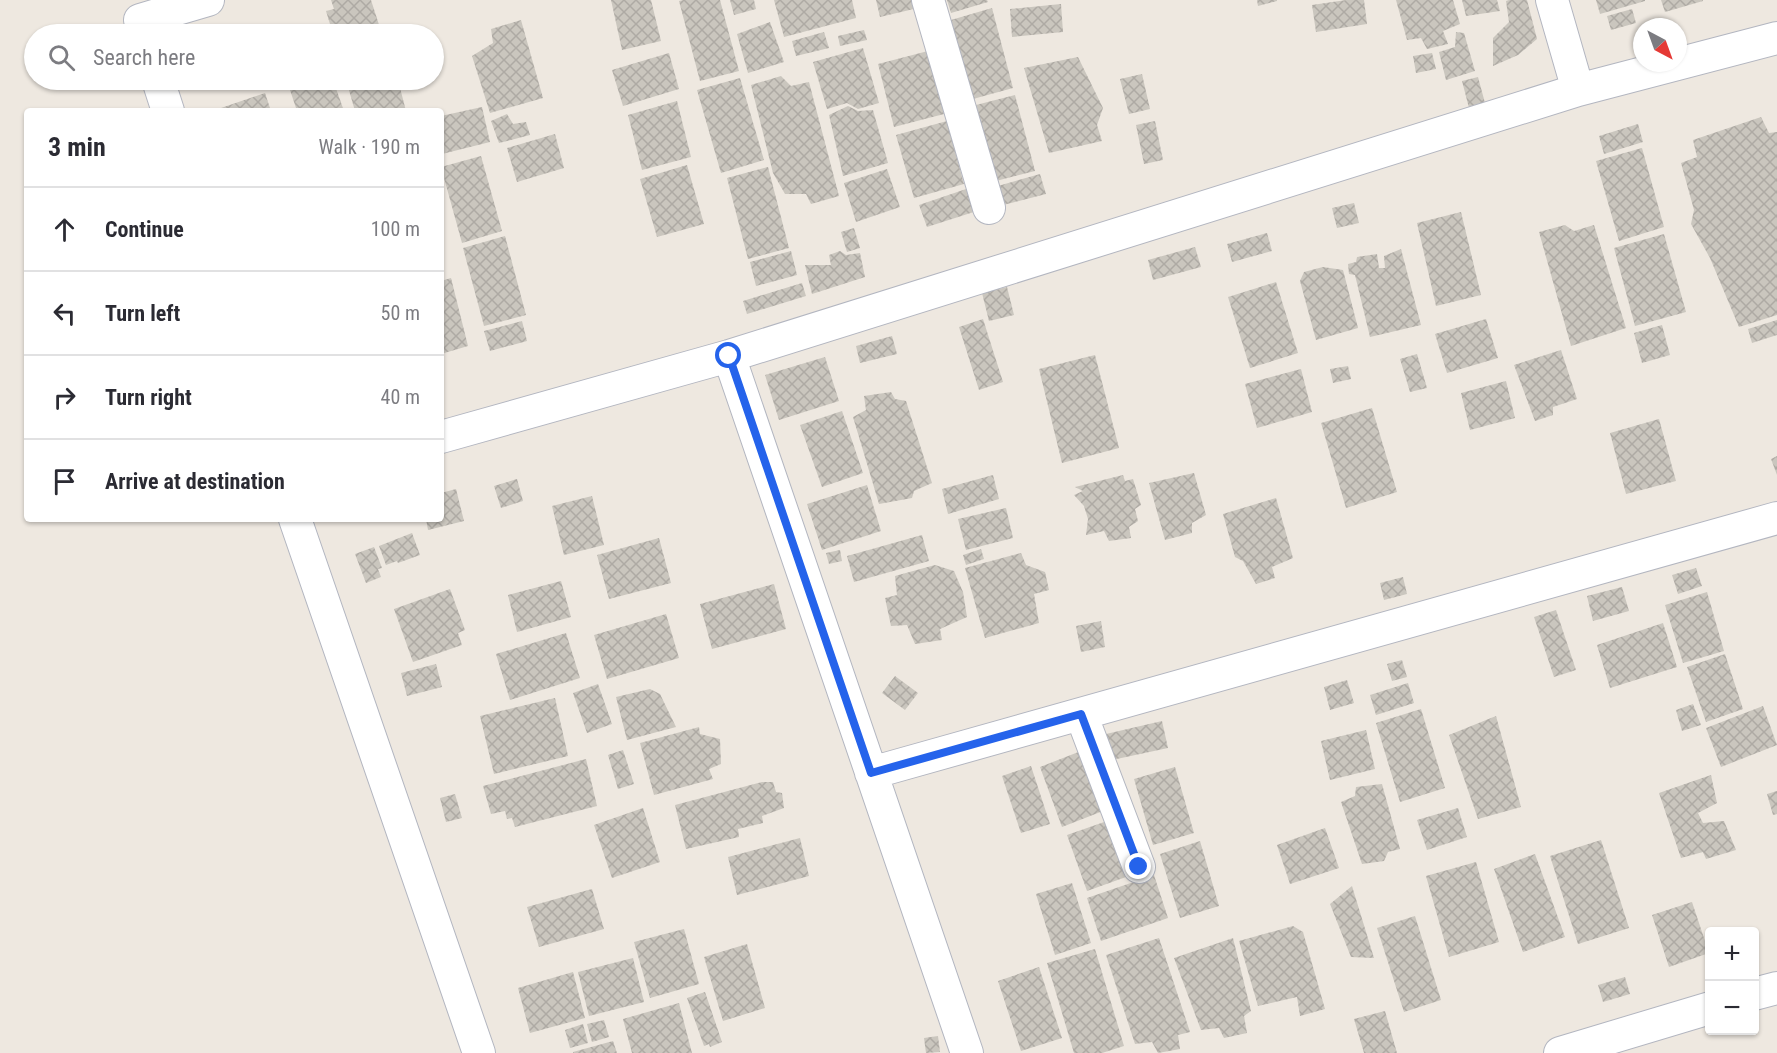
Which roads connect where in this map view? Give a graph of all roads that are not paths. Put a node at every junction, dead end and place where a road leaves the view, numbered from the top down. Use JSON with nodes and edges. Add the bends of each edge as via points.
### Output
{"nodes":[{"id":1,"x":208,"y":0,"type":"edge"},
{"id":2,"x":928,"y":0,"type":"edge"},
{"id":3,"x":1552,"y":0,"type":"edge"},
{"id":4,"x":139,"y":18,"type":"edge"},
{"id":5,"x":1777,"y":38,"type":"edge"},
{"id":6,"x":161,"y":90,"type":"edge"},
{"id":7,"x":1578,"y":90,"type":"junction"},
{"id":8,"x":167,"y":108,"type":"edge"},
{"id":9,"x":988,"y":208,"type":"dead end"},
{"id":10,"x":729,"y":356,"type":"junction"},
{"id":11,"x":444,"y":436,"type":"edge"},
{"id":12,"x":1777,"y":518,"type":"edge"},
{"id":13,"x":296,"y":522,"type":"edge"},
{"id":14,"x":1081,"y":714,"type":"junction"},
{"id":15,"x":871,"y":773,"type":"junction"},
{"id":16,"x":1139,"y":867,"type":"dead end"},
{"id":17,"x":1777,"y":988,"type":"edge"},
{"id":18,"x":1759,"y":993,"type":"edge"},
{"id":19,"x":1705,"y":1010,"type":"edge"},
{"id":20,"x":479,"y":1053,"type":"edge"},
{"id":21,"x":966,"y":1053,"type":"edge"},
{"id":22,"x":1560,"y":1053,"type":"edge"}],
"edges":[{"from":1,"to":4,"type":"street"},
{"from":2,"to":9,"type":"street"},
{"from":3,"to":7,"type":"street"},
{"from":5,"to":7,"type":"street"},
{"from":6,"to":8,"type":"street"},
{"from":7,"to":10,"type":"street"},
{"from":10,"to":11,"type":"street"},
{"from":10,"to":15,"type":"street"},
{"from":12,"to":14,"type":"street"},
{"from":13,"to":20,"type":"street"},
{"from":14,"to":15,"type":"street"},
{"from":14,"to":16,"type":"street"},
{"from":15,"to":21,"type":"street"},
{"from":17,"to":18,"type":"street"},
{"from":19,"to":22,"type":"street"}]}
